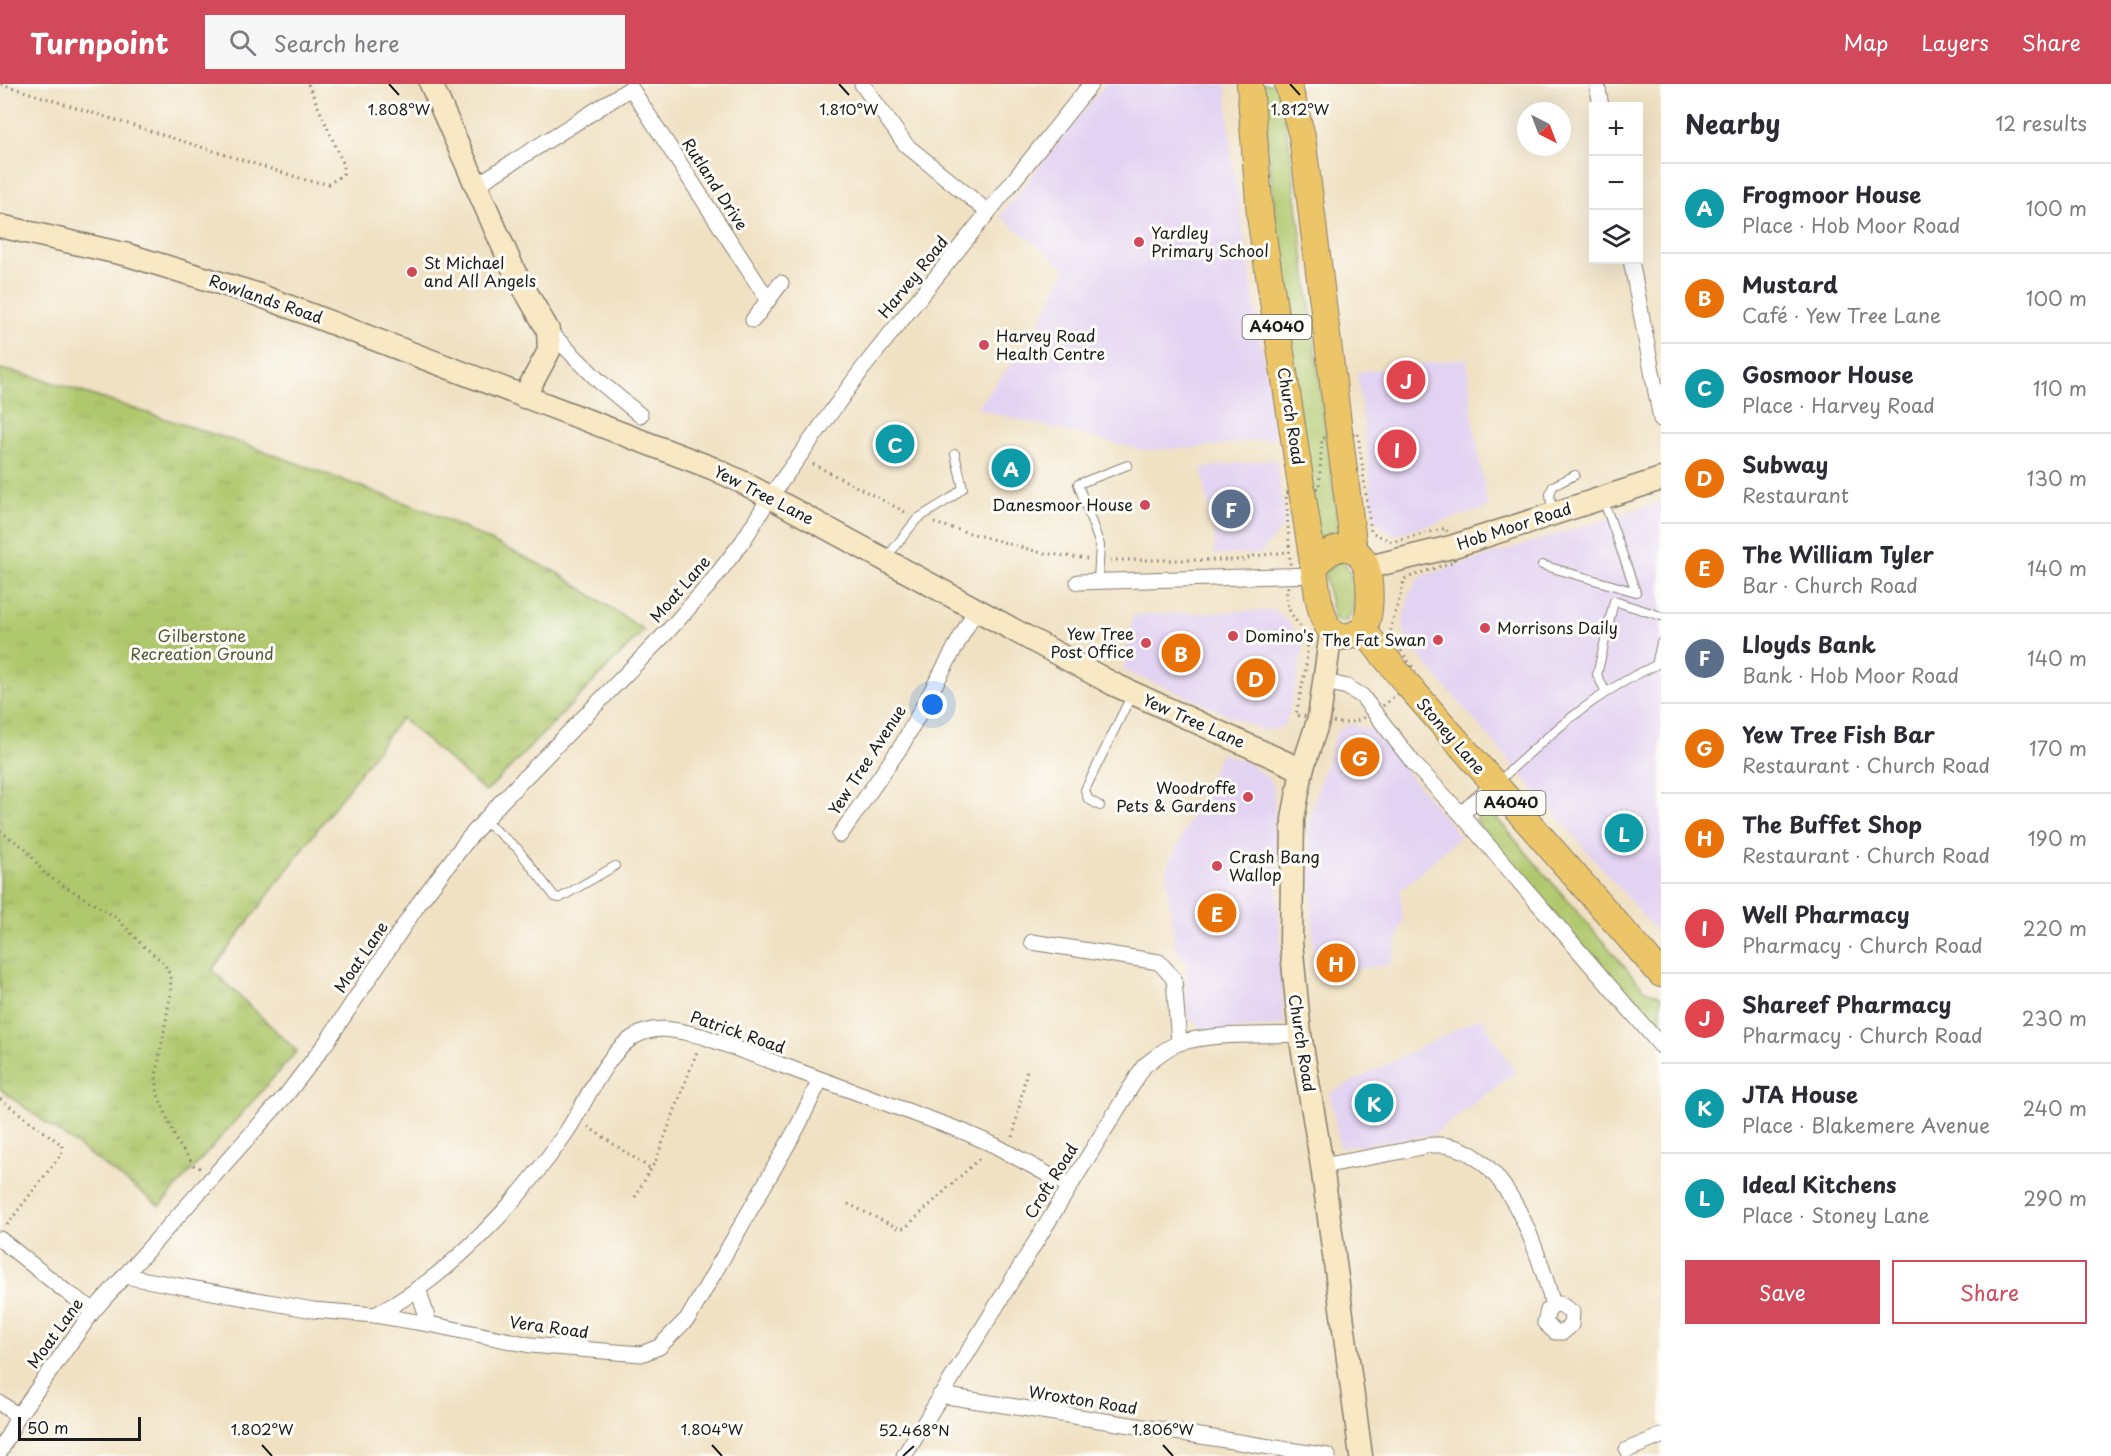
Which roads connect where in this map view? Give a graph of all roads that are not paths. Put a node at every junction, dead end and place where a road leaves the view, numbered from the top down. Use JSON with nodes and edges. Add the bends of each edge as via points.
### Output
{"nodes":[{"id":1,"x":431,"y":84,"type":"edge"},
{"id":2,"x":862,"y":84,"type":"edge"},
{"id":3,"x":1091,"y":84,"type":"edge"},
{"id":4,"x":1250,"y":84,"type":"edge"},
{"id":5,"x":1597,"y":84,"type":"edge"},
{"id":6,"x":630,"y":86,"type":"edge"},
{"id":7,"x":1294,"y":96,"type":"edge"},
{"id":8,"x":1600,"y":102,"type":"edge"},
{"id":9,"x":475,"y":186,"type":"junction"},
{"id":10,"x":988,"y":212,"type":"junction"},
{"id":11,"x":0,"y":226,"type":"edge"},
{"id":12,"x":1632,"y":264,"type":"edge"},
{"id":13,"x":781,"y":283,"type":"dead end"},
{"id":14,"x":768,"y":300,"type":"junction"},
{"id":15,"x":753,"y":320,"type":"dead end"},
{"id":16,"x":548,"y":330,"type":"junction"},
{"id":17,"x":524,"y":397,"type":"junction"},
{"id":18,"x":640,"y":415,"type":"dead end"},
{"id":19,"x":1661,"y":419,"type":"edge"},
{"id":20,"x":955,"y":454,"type":"dead end"},
{"id":21,"x":1128,"y":465,"type":"dead end"},
{"id":22,"x":1575,"y":475,"type":"dead end"},
{"id":23,"x":1661,"y":479,"type":"edge"},
{"id":24,"x":770,"y":497,"type":"junction"},
{"id":25,"x":1603,"y":498,"type":"junction"},
{"id":26,"x":1552,"y":514,"type":"junction"},
{"id":27,"x":1360,"y":559,"type":"junction"},
{"id":28,"x":885,"y":560,"type":"junction"},
{"id":29,"x":1542,"y":565,"type":"dead end"},
{"id":30,"x":1314,"y":572,"type":"junction"},
{"id":31,"x":1098,"y":581,"type":"junction"},
{"id":32,"x":1078,"y":582,"type":"dead end"},
{"id":33,"x":975,"y":611,"type":"junction"},
{"id":34,"x":1661,"y":616,"type":"edge"},
{"id":35,"x":1363,"y":630,"type":"junction"},
{"id":36,"x":1331,"y":632,"type":"junction"},
{"id":37,"x":1661,"y":643,"type":"edge"},
{"id":38,"x":1326,"y":682,"type":"junction"},
{"id":39,"x":1606,"y":692,"type":"junction"},
{"id":40,"x":1132,"y":693,"type":"junction"},
{"id":41,"x":1302,"y":770,"type":"junction"},
{"id":42,"x":1494,"y":785,"type":"junction"},
{"id":43,"x":1100,"y":806,"type":"dead end"},
{"id":44,"x":1461,"y":814,"type":"junction"},
{"id":45,"x":484,"y":821,"type":"junction"},
{"id":46,"x":840,"y":835,"type":"dead end"},
{"id":47,"x":615,"y":866,"type":"dead end"},
{"id":48,"x":1032,"y":942,"type":"dead end"},
{"id":49,"x":1661,"y":974,"type":"edge"},
{"id":50,"x":1300,"y":1035,"type":"junction"},
{"id":51,"x":1661,"y":1039,"type":"edge"},
{"id":52,"x":1179,"y":1043,"type":"junction"},
{"id":53,"x":1661,"y":1045,"type":"edge"},
{"id":54,"x":820,"y":1080,"type":"junction"},
{"id":55,"x":1322,"y":1166,"type":"junction"},
{"id":56,"x":1069,"y":1186,"type":"junction"},
{"id":57,"x":0,"y":1239,"type":"edge"},
{"id":58,"x":124,"y":1276,"type":"junction"},
{"id":59,"x":418,"y":1288,"type":"junction"},
{"id":60,"x":1553,"y":1305,"type":"dead end"},
{"id":61,"x":94,"y":1310,"type":"junction"},
{"id":62,"x":375,"y":1315,"type":"junction"},
{"id":63,"x":429,"y":1324,"type":"junction"},
{"id":64,"x":940,"y":1395,"type":"junction"},
{"id":65,"x":0,"y":1403,"type":"edge"},
{"id":66,"x":18,"y":1416,"type":"junction"},
{"id":67,"x":1661,"y":1436,"type":"edge"},
{"id":68,"x":1648,"y":1449,"type":"edge"},
{"id":69,"x":1627,"y":1450,"type":"dead end"},
{"id":70,"x":0,"y":1452,"type":"edge"},
{"id":71,"x":904,"y":1456,"type":"edge"},
{"id":72,"x":1328,"y":1456,"type":"edge"},
{"id":73,"x":1361,"y":1456,"type":"edge"}],
"edges":[{"from":1,"to":9,"type":"street"},
{"from":2,"to":10,"type":"street","via":[[906,145]]},
{"from":3,"to":10,"type":"street","name":"Harvey Road"},
{"from":4,"to":30,"type":"main road","name":"Church Road","number":"A4040","via":[[1260,216]]},
{"from":5,"to":8,"type":"street"},
{"from":6,"to":9,"type":"street","name":"Rutland Drive"},
{"from":6,"to":14,"type":"street","name":"Rutland Drive"},
{"from":7,"to":27,"type":"main road","number":"A4040"},
{"from":9,"to":16,"type":"street","via":[[515,273]]},
{"from":10,"to":24,"type":"street","name":"Harvey Road","via":[[863,368]]},
{"from":11,"to":17,"type":"street","name":"Rowlands Road","via":[[128,255],[256,294]]},
{"from":12,"to":19,"type":"street"},
{"from":13,"to":14,"type":"street"},
{"from":14,"to":15,"type":"street"},
{"from":16,"to":17,"type":"street","via":[[549,351]]},
{"from":16,"to":18,"type":"street"},
{"from":17,"to":24,"type":"street","name":"Yew Tree Lane","via":[[712,468]]},
{"from":20,"to":28,"type":"lane","via":[[963,488],[917,519]]},
{"from":21,"to":31,"type":"lane","via":[[1078,484],[1100,545]]},
{"from":22,"to":26,"type":"lane","via":[[1553,486]]},
{"from":23,"to":25,"type":"street","name":"Hob Moor Road"},
{"from":24,"to":28,"type":"street","name":"Yew Tree Lane"},
{"from":24,"to":45,"type":"street","name":"Moat Lane","via":[[743,541],[675,623]]},
{"from":25,"to":26,"type":"street","name":"Hob Moor Road"},
{"from":25,"to":29,"type":"lane","via":[[1636,592]]},
{"from":26,"to":27,"type":"street","name":"Hob Moor Road","via":[[1451,547]]},
{"from":27,"to":30,"type":"main road","via":[[1338,548],[1328,551]]},
{"from":27,"to":35,"type":"main road","number":"A4040","via":[[1370,596]]},
{"from":28,"to":33,"type":"street","name":"Yew Tree Lane"},
{"from":30,"to":31,"type":"street"},
{"from":30,"to":36,"type":"main road","name":"Church Road","number":"A4040","via":[[1322,616]]},
{"from":31,"to":32,"type":"street"},
{"from":33,"to":40,"type":"street","name":"Yew Tree Lane"},
{"from":33,"to":46,"type":"street","name":"Yew Tree Avenue","via":[[902,745]]},
{"from":34,"to":39,"type":"lane","via":[[1614,601],[1597,675]]},
{"from":35,"to":36,"type":"main road","via":[[1347,638]]},
{"from":35,"to":42,"type":"main road","name":"Stoney Lane","number":"A4040"},
{"from":36,"to":38,"type":"street","name":"Church Road"},
{"from":37,"to":39,"type":"lane","via":[[1656,665]]},
{"from":38,"to":41,"type":"street","name":"Church Road"},
{"from":38,"to":44,"type":"street","via":[[1362,696],[1415,765]]},
{"from":39,"to":42,"type":"lane","via":[[1563,722]]},
{"from":40,"to":41,"type":"street","name":"Yew Tree Lane"},
{"from":40,"to":43,"type":"lane","via":[[1085,790],[1088,799]]},
{"from":41,"to":50,"type":"street","name":"Church Road","via":[[1293,819],[1291,930]]},
{"from":42,"to":44,"type":"street"},
{"from":42,"to":49,"type":"main road","name":"Stoney Lane","number":"A4040"},
{"from":44,"to":53,"type":"street"},
{"from":45,"to":47,"type":"lane","via":[[517,848],[555,897],[560,898]]},
{"from":45,"to":58,"type":"street","name":"Moat Lane","via":[[419,903],[326,1043],[287,1094]]},
{"from":48,"to":52,"type":"street","via":[[1159,962],[1174,979]]},
{"from":50,"to":52,"type":"street","name":"Croft Road"},
{"from":50,"to":55,"type":"street","name":"Church Road"},
{"from":51,"to":53,"type":"street"},
{"from":52,"to":56,"type":"street","name":"Croft Road","via":[[1144,1066]]},
{"from":54,"to":56,"type":"street","name":"Patrick Road","via":[[994,1145]]},
{"from":54,"to":59,"type":"street","name":"Patrick Road","via":[[702,1036],[660,1028],[631,1038],[612,1059],[525,1188],[496,1220]]},
{"from":54,"to":63,"type":"street","name":"Vera Road","via":[[689,1317],[659,1347],[641,1354],[615,1354],[530,1345]]},
{"from":55,"to":60,"type":"street","via":[[1437,1144],[1467,1153],[1500,1177],[1511,1194],[1545,1275]]},
{"from":55,"to":73,"type":"street","name":"Church Road"},
{"from":56,"to":64,"type":"street","name":"Croft Road"},
{"from":57,"to":61,"type":"street"},
{"from":58,"to":61,"type":"street","name":"Moat Lane"},
{"from":58,"to":62,"type":"street","name":"Vera Road","via":[[313,1310]]},
{"from":59,"to":62,"type":"street","name":"Patrick Road"},
{"from":59,"to":63,"type":"street"},
{"from":61,"to":66,"type":"street","name":"Moat Lane"},
{"from":62,"to":63,"type":"street","name":"Vera Road"},
{"from":64,"to":71,"type":"street","name":"Croft Road"},
{"from":64,"to":72,"type":"street","name":"Wroxton Road"},
{"from":65,"to":66,"type":"street"},
{"from":66,"to":70,"type":"street","name":"Moat Lane"},
{"from":67,"to":68,"type":"street"},
{"from":68,"to":69,"type":"street"}]}
